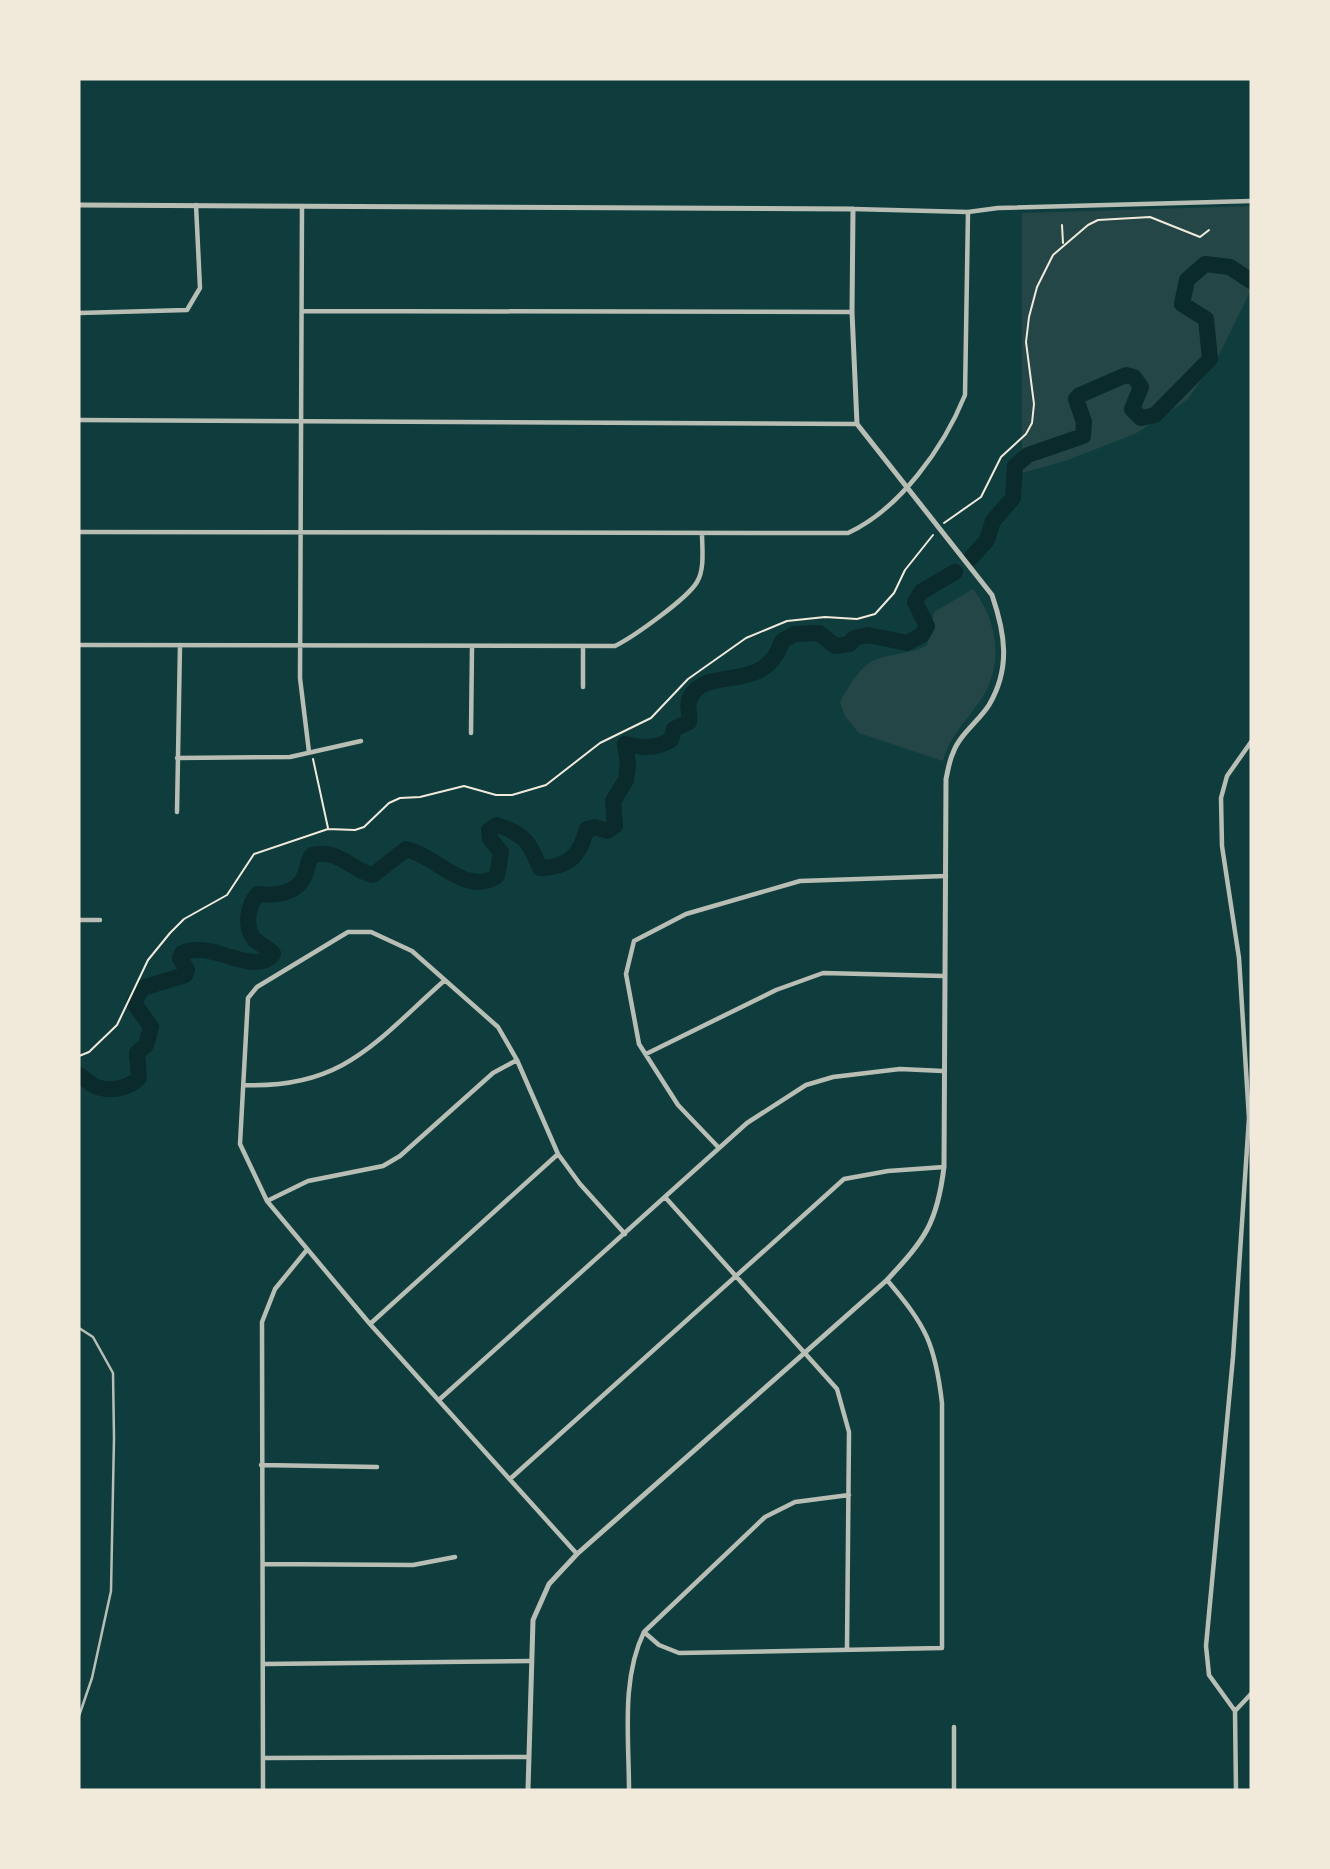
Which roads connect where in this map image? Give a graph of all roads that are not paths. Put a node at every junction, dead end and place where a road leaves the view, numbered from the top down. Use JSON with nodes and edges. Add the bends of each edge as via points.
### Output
{"nodes":[{"id":1,"x":1251,"y":201,"type":"edge"},
{"id":2,"x":79,"y":205,"type":"edge"},
{"id":3,"x":196,"y":205,"type":"junction"},
{"id":4,"x":302,"y":206,"type":"junction"},
{"id":5,"x":853,"y":209,"type":"junction"},
{"id":6,"x":968,"y":212,"type":"junction"},
{"id":7,"x":302,"y":310,"type":"junction"},
{"id":8,"x":852,"y":312,"type":"junction"},
{"id":9,"x":79,"y":313,"type":"edge"},
{"id":10,"x":79,"y":420,"type":"edge"},
{"id":11,"x":302,"y":421,"type":"junction"},
{"id":12,"x":857,"y":424,"type":"junction"},
{"id":13,"x":907,"y":488,"type":"junction"},
{"id":14,"x":79,"y":532,"type":"edge"},
{"id":15,"x":301,"y":532,"type":"junction"},
{"id":16,"x":702,"y":533,"type":"junction"},
{"id":17,"x":300,"y":644,"type":"junction"},
{"id":18,"x":79,"y":645,"type":"edge"},
{"id":19,"x":180,"y":645,"type":"junction"},
{"id":20,"x":472,"y":646,"type":"junction"},
{"id":21,"x":583,"y":647,"type":"junction"},
{"id":22,"x":583,"y":687,"type":"dead end"},
{"id":23,"x":471,"y":733,"type":"dead end"},
{"id":24,"x":361,"y":741,"type":"dead end"},
{"id":25,"x":1251,"y":742,"type":"edge"},
{"id":26,"x":309,"y":752,"type":"junction"},
{"id":27,"x":177,"y":758,"type":"junction"},
{"id":28,"x":177,"y":812,"type":"dead end"},
{"id":29,"x":946,"y":876,"type":"junction"},
{"id":30,"x":79,"y":920,"type":"edge"},
{"id":31,"x":100,"y":920,"type":"dead end"},
{"id":32,"x":944,"y":976,"type":"junction"},
{"id":33,"x":445,"y":980,"type":"junction"},
{"id":34,"x":646,"y":1054,"type":"junction"},
{"id":35,"x":517,"y":1060,"type":"junction"},
{"id":36,"x":943,"y":1071,"type":"junction"},
{"id":37,"x":244,"y":1085,"type":"junction"},
{"id":38,"x":719,"y":1148,"type":"junction"},
{"id":39,"x":558,"y":1154,"type":"junction"},
{"id":40,"x":944,"y":1167,"type":"junction"},
{"id":41,"x":665,"y":1197,"type":"junction"},
{"id":42,"x":267,"y":1201,"type":"junction"},
{"id":43,"x":625,"y":1234,"type":"junction"},
{"id":44,"x":306,"y":1251,"type":"junction"},
{"id":45,"x":736,"y":1275,"type":"junction"},
{"id":46,"x":887,"y":1280,"type":"junction"},
{"id":47,"x":370,"y":1324,"type":"junction"},
{"id":48,"x":79,"y":1328,"type":"edge"},
{"id":49,"x":806,"y":1353,"type":"junction"},
{"id":50,"x":440,"y":1399,"type":"junction"},
{"id":51,"x":261,"y":1465,"type":"junction"},
{"id":52,"x":377,"y":1467,"type":"dead end"},
{"id":53,"x":510,"y":1479,"type":"junction"},
{"id":54,"x":849,"y":1494,"type":"junction"},
{"id":55,"x":577,"y":1554,"type":"junction"},
{"id":56,"x":454,"y":1557,"type":"dead end"},
{"id":57,"x":264,"y":1564,"type":"junction"},
{"id":58,"x":644,"y":1632,"type":"junction"},
{"id":59,"x":847,"y":1649,"type":"junction"},
{"id":60,"x":530,"y":1661,"type":"junction"},
{"id":61,"x":264,"y":1664,"type":"junction"},
{"id":62,"x":1251,"y":1694,"type":"edge"},
{"id":63,"x":1235,"y":1711,"type":"junction"},
{"id":64,"x":79,"y":1716,"type":"edge"},
{"id":65,"x":954,"y":1727,"type":"dead end"},
{"id":66,"x":528,"y":1757,"type":"junction"},
{"id":67,"x":264,"y":1758,"type":"junction"},
{"id":68,"x":263,"y":1790,"type":"edge"},
{"id":69,"x":528,"y":1790,"type":"edge"},
{"id":70,"x":629,"y":1790,"type":"edge"},
{"id":71,"x":954,"y":1790,"type":"edge"},
{"id":72,"x":1236,"y":1790,"type":"edge"}],
"edges":[{"from":1,"to":6,"type":"street"},
{"from":2,"to":3,"type":"street"},
{"from":3,"to":4,"type":"street"},
{"from":3,"to":9,"type":"street","via":[[200,288],[187,310]]},
{"from":4,"to":5,"type":"street"},
{"from":4,"to":7,"type":"street"},
{"from":5,"to":6,"type":"street"},
{"from":5,"to":8,"type":"street"},
{"from":6,"to":13,"type":"street","via":[[965,395],[956,417]]},
{"from":7,"to":8,"type":"street"},
{"from":7,"to":11,"type":"street"},
{"from":8,"to":12,"type":"street"},
{"from":10,"to":11,"type":"street"},
{"from":11,"to":12,"type":"street"},
{"from":11,"to":15,"type":"street"},
{"from":12,"to":13,"type":"street"},
{"from":13,"to":16,"type":"street","via":[[863,526],[848,533]]},
{"from":13,"to":29,"type":"street","via":[[992,595],[1005,648],[1004,670],[989,705],[953,751],[946,779]]},
{"from":14,"to":15,"type":"street"},
{"from":15,"to":16,"type":"street"},
{"from":15,"to":17,"type":"street"},
{"from":16,"to":21,"type":"street","via":[[702,566],[691,589],[630,638],[615,646]]},
{"from":17,"to":19,"type":"street"},
{"from":17,"to":20,"type":"street"},
{"from":17,"to":26,"type":"street"},
{"from":18,"to":19,"type":"street"},
{"from":19,"to":27,"type":"street"},
{"from":20,"to":21,"type":"street"},
{"from":20,"to":23,"type":"street"},
{"from":21,"to":22,"type":"street"},
{"from":24,"to":26,"type":"street"},
{"from":25,"to":63,"type":"street","via":[[1227,776],[1221,798],[1222,846],[1241,977],[1249,1118],[1206,1646],[1209,1675]]},
{"from":26,"to":27,"type":"street","via":[[290,757]]},
{"from":27,"to":28,"type":"street"},
{"from":29,"to":32,"type":"street"},
{"from":29,"to":34,"type":"street","via":[[800,881],[686,914],[634,941],[626,974],[639,1044]]},
{"from":30,"to":31,"type":"street"},
{"from":32,"to":34,"type":"street","via":[[823,973],[776,990]]},
{"from":32,"to":36,"type":"street"},
{"from":33,"to":35,"type":"street","via":[[498,1027]]},
{"from":33,"to":37,"type":"street","via":[[358,1059],[328,1073],[276,1087]]},
{"from":33,"to":37,"type":"street","via":[[412,951],[371,932],[348,932],[257,987],[248,998]]},
{"from":34,"to":38,"type":"street","via":[[678,1105]]},
{"from":35,"to":39,"type":"street"},
{"from":35,"to":42,"type":"street","via":[[493,1073],[383,1167],[308,1181]]},
{"from":36,"to":38,"type":"street","via":[[900,1069],[806,1085],[747,1123]]},
{"from":36,"to":40,"type":"street"},
{"from":37,"to":42,"type":"street","via":[[240,1144]]},
{"from":38,"to":41,"type":"street"},
{"from":39,"to":43,"type":"street"},
{"from":39,"to":47,"type":"street"},
{"from":40,"to":45,"type":"street","via":[[844,1179]]},
{"from":40,"to":46,"type":"street","via":[[940,1204],[923,1240]]},
{"from":41,"to":43,"type":"street"},
{"from":41,"to":45,"type":"street"},
{"from":42,"to":44,"type":"street"},
{"from":43,"to":50,"type":"street"},
{"from":44,"to":47,"type":"street"},
{"from":44,"to":51,"type":"street","via":[[275,1289],[262,1322]]},
{"from":45,"to":49,"type":"street"},
{"from":45,"to":53,"type":"street"},
{"from":46,"to":49,"type":"street"},
{"from":46,"to":59,"type":"street","via":[[918,1317],[937,1366],[942,1403],[942,1648]]},
{"from":47,"to":50,"type":"street"},
{"from":48,"to":64,"type":"lane","via":[[93,1338],[113,1373],[114,1438],[110,1591]]},
{"from":49,"to":54,"type":"street","via":[[837,1389],[849,1432]]},
{"from":49,"to":55,"type":"street"},
{"from":50,"to":53,"type":"street"},
{"from":51,"to":52,"type":"street"},
{"from":51,"to":57,"type":"street"},
{"from":53,"to":55,"type":"street"},
{"from":54,"to":58,"type":"street","via":[[795,1502],[765,1517]]},
{"from":54,"to":59,"type":"street"},
{"from":55,"to":60,"type":"street","via":[[548,1584],[533,1620]]},
{"from":56,"to":57,"type":"street","via":[[413,1565]]},
{"from":57,"to":61,"type":"street"},
{"from":58,"to":59,"type":"street","via":[[659,1645],[680,1653]]},
{"from":58,"to":70,"type":"street","via":[[635,1651],[629,1694]]},
{"from":60,"to":61,"type":"street"},
{"from":60,"to":66,"type":"street"},
{"from":61,"to":67,"type":"street"},
{"from":62,"to":63,"type":"street"},
{"from":63,"to":72,"type":"street"},
{"from":65,"to":71,"type":"street"},
{"from":66,"to":67,"type":"street"},
{"from":66,"to":69,"type":"street"},
{"from":67,"to":68,"type":"street"}]}
